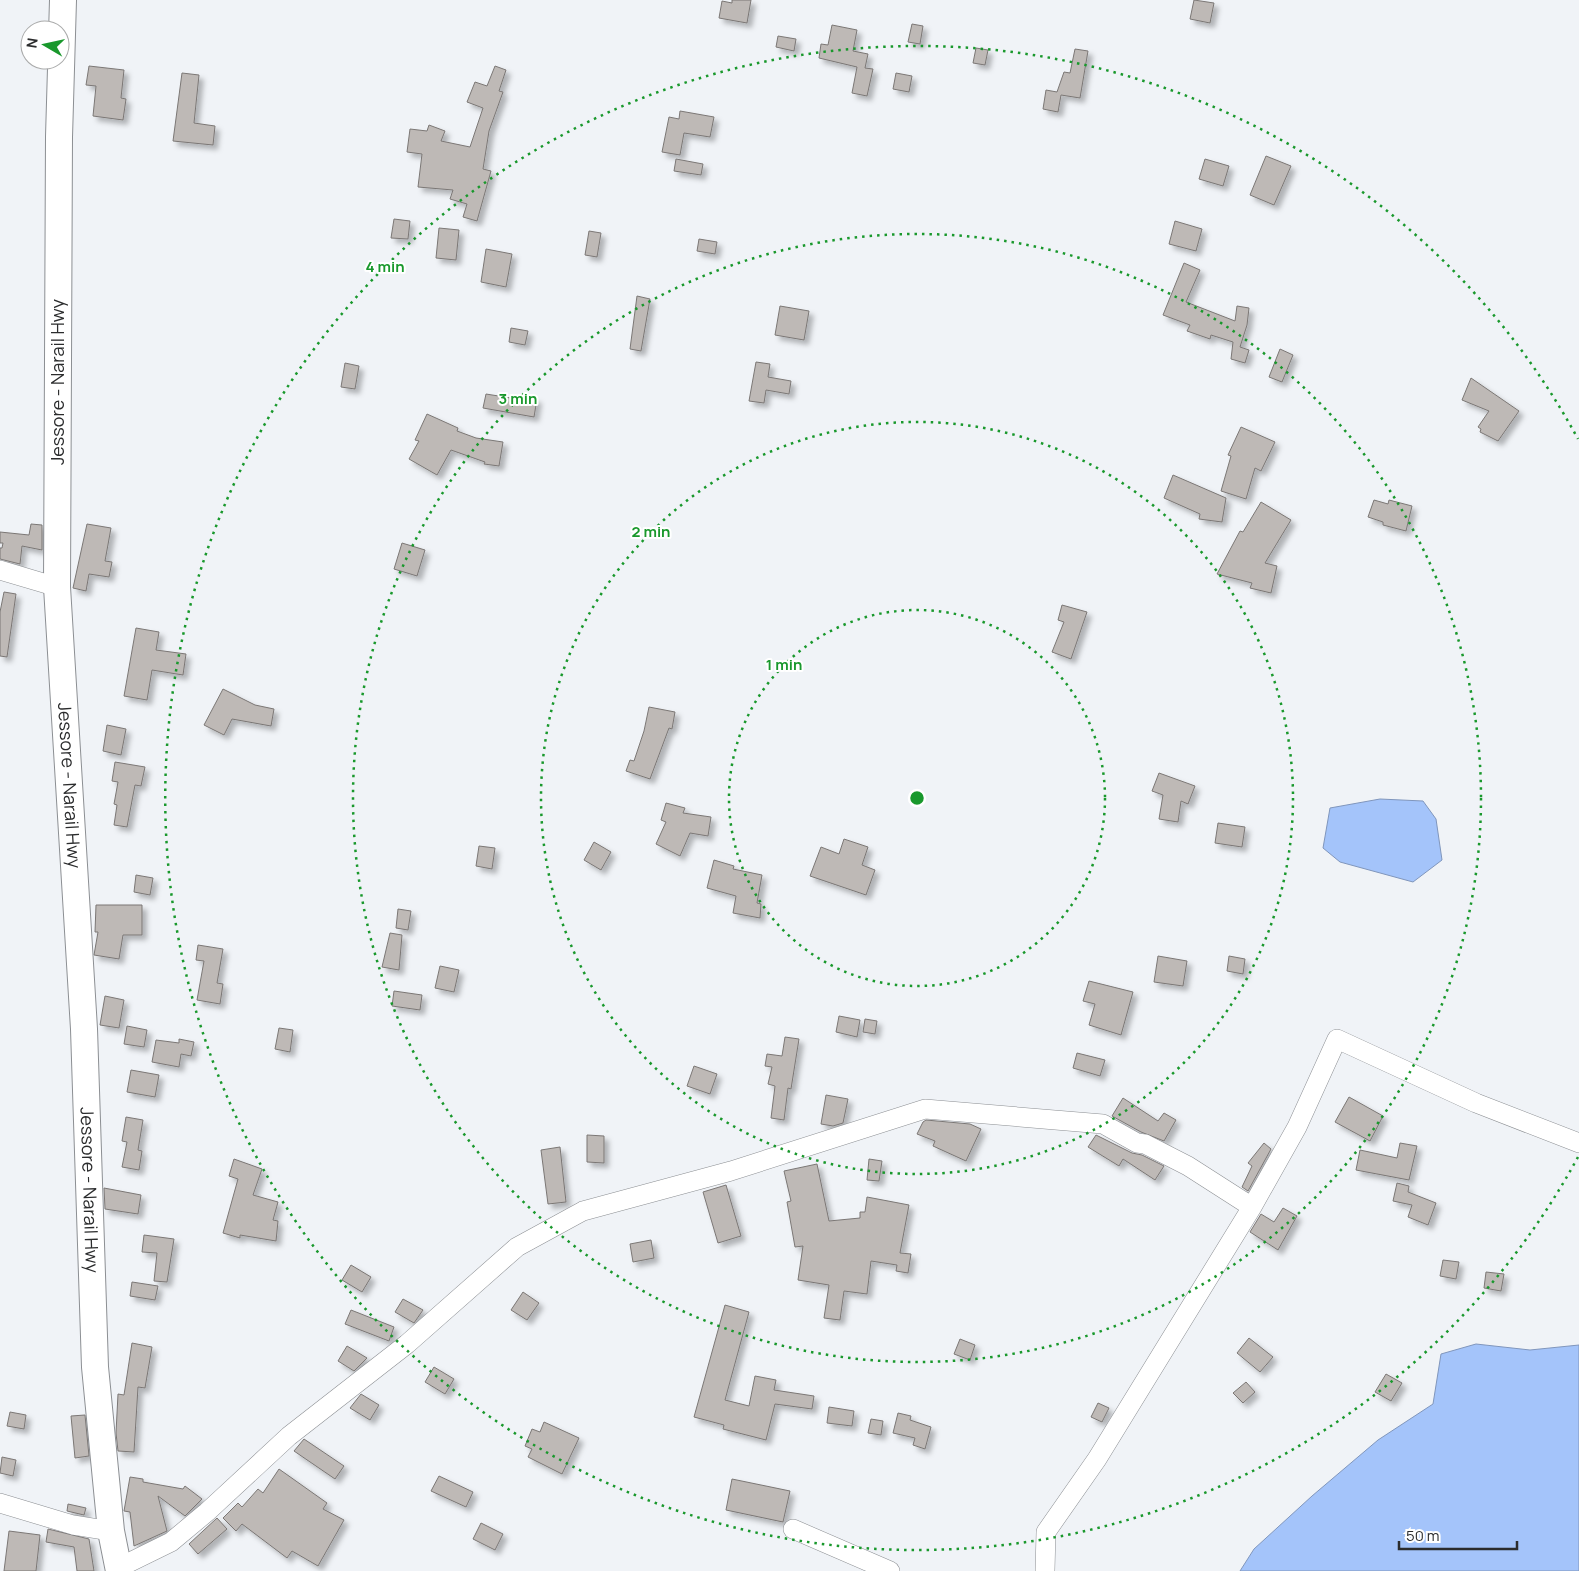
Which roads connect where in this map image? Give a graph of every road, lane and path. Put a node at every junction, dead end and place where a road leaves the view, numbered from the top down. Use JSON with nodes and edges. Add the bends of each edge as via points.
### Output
{"nodes":[{"id":1,"x":63,"y":0,"type":"edge"},
{"id":2,"x":0,"y":570,"type":"edge"},
{"id":3,"x":57,"y":587,"type":"junction"},
{"id":4,"x":1579,"y":1143,"type":"edge"},
{"id":5,"x":1252,"y":1207,"type":"junction"},
{"id":6,"x":0,"y":1503,"type":"edge"},
{"id":7,"x":793,"y":1529,"type":"dead end"},
{"id":8,"x":111,"y":1531,"type":"junction"},
{"id":9,"x":118,"y":1569,"type":"edge"},
{"id":10,"x":890,"y":1571,"type":"edge"},
{"id":11,"x":1045,"y":1571,"type":"edge"}],
"edges":[{"from":1,"to":3,"type":"highway","name":"Jessore - Narail Hwy","via":[[59,146]]},
{"from":2,"to":3,"type":"street"},
{"from":3,"to":8,"type":"highway","name":"Jessore - Narail Hwy","via":[[84,1029],[95,1367]]},
{"from":4,"to":5,"type":"street","via":[[1476,1103],[1337,1039],[1297,1127]]},
{"from":5,"to":9,"type":"street","via":[[1188,1166],[1103,1124],[926,1109],[731,1171],[582,1211],[517,1247],[407,1344],[289,1436],[171,1542]]},
{"from":5,"to":11,"type":"street","via":[[1097,1459],[1046,1532]]},
{"from":6,"to":8,"type":"street","via":[[73,1525]]},
{"from":7,"to":10,"type":"street"},
{"from":8,"to":9,"type":"highway","name":"Jessore - Narail Hwy"}]}
